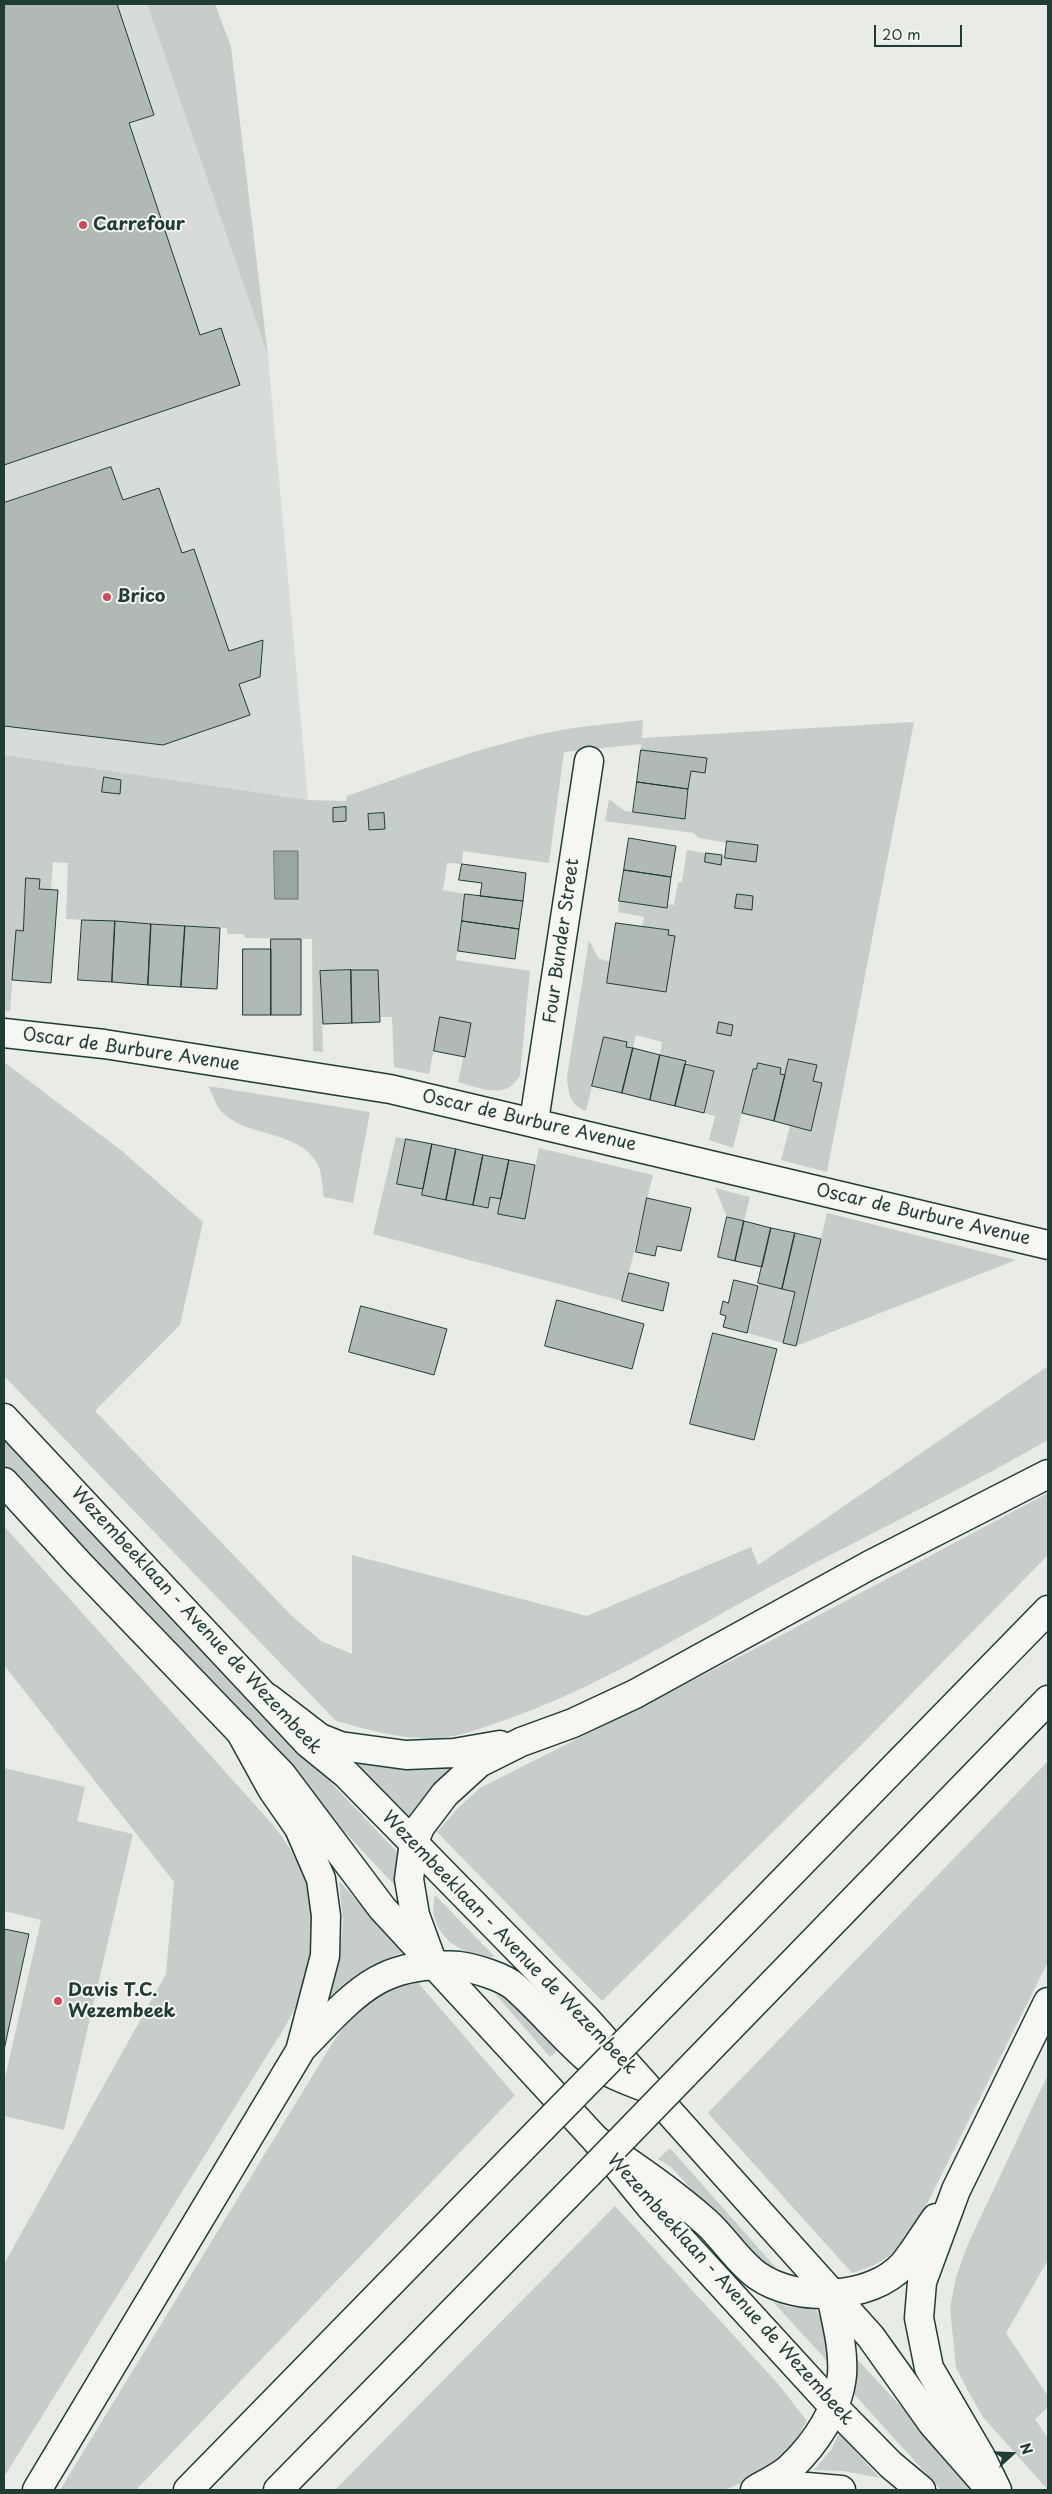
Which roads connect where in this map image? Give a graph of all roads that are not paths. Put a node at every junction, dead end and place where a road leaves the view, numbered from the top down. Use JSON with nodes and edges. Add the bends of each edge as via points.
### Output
{"nodes":[{"id":1,"x":589,"y":761,"type":"dead end"},
{"id":2,"x":4,"y":1033,"type":"edge"},
{"id":3,"x":534,"y":1122,"type":"junction"},
{"id":4,"x":1048,"y":1245,"type":"edge"},
{"id":5,"x":4,"y":1418,"type":"edge"},
{"id":6,"x":1048,"y":1474,"type":"edge"},
{"id":7,"x":4,"y":1482,"type":"edge"},
{"id":8,"x":1048,"y":1610,"type":"edge"},
{"id":9,"x":268,"y":1698,"type":"junction"},
{"id":10,"x":1048,"y":1700,"type":"edge"},
{"id":11,"x":240,"y":1731,"type":"junction"},
{"id":12,"x":521,"y":1742,"type":"junction"},
{"id":13,"x":414,"y":1842,"type":"junction"},
{"id":14,"x":433,"y":1964,"type":"junction"},
{"id":15,"x":1048,"y":2002,"type":"edge"},
{"id":16,"x":300,"y":2051,"type":"junction"},
{"id":17,"x":647,"y":2088,"type":"junction"},
{"id":18,"x":596,"y":2140,"type":"junction"},
{"id":19,"x":956,"y":2190,"type":"junction"},
{"id":20,"x":832,"y":2295,"type":"junction"},
{"id":21,"x":834,"y":2407,"type":"junction"},
{"id":22,"x":37,"y":2490,"type":"edge"},
{"id":23,"x":188,"y":2490,"type":"edge"},
{"id":24,"x":278,"y":2490,"type":"edge"},
{"id":25,"x":755,"y":2490,"type":"edge"},
{"id":26,"x":788,"y":2490,"type":"edge"},
{"id":27,"x":841,"y":2490,"type":"edge"},
{"id":28,"x":921,"y":2490,"type":"edge"},
{"id":29,"x":991,"y":2490,"type":"edge"},
{"id":30,"x":997,"y":2490,"type":"edge"}],
"edges":[{"from":1,"to":3,"type":"main road","name":"Four Bunder Street"},
{"from":2,"to":3,"type":"main road","name":"Oscar de Burbure Avenue","via":[[104,1044],[390,1089]]},
{"from":3,"to":4,"type":"main road","name":"Oscar de Burbure Avenue"},
{"from":5,"to":9,"type":"main road","name":"Wezembeeklaan - Avenue de Wezembeek"},
{"from":6,"to":12,"type":"main road","via":[[870,1565],[635,1694],[573,1723]]},
{"from":7,"to":11,"type":"main road","name":"Wezembeeklaan - Avenue de Wezembeek"},
{"from":8,"to":23,"type":"main road","bridge":true},
{"from":9,"to":12,"type":"main road","via":[[320,1738],[340,1746],[406,1755],[454,1753]]},
{"from":9,"to":13,"type":"main road","name":"Wezembeeklaan - Avenue de Wezembeek","via":[[308,1743],[346,1774]]},
{"from":10,"to":24,"type":"main road","bridge":true},
{"from":11,"to":14,"type":"main road","name":"Wezembeeklaan - Avenue de Wezembeek","via":[[282,1775],[382,1908]]},
{"from":11,"to":16,"type":"main road","via":[[298,1828],[321,1879],[326,1916],[325,1956]]},
{"from":12,"to":13,"type":"main road","via":[[478,1763],[445,1794],[420,1827]]},
{"from":13,"to":14,"type":"main road","via":[[409,1879],[416,1915]]},
{"from":13,"to":17,"type":"main road","name":"Wezembeeklaan - Avenue de Wezembeek","via":[[586,2019]]},
{"from":14,"to":16,"type":"main road","via":[[394,1971],[357,1993]]},
{"from":14,"to":17,"type":"main road","via":[[472,1968],[513,1985],[587,2058],[617,2077]]},
{"from":14,"to":18,"type":"main road","name":"Wezembeeklaan - Avenue de Wezembeek"},
{"from":15,"to":19,"type":"main road"},
{"from":16,"to":22,"type":"main road"},
{"from":17,"to":20,"type":"main road","name":"Wezembeeklaan - Avenue de Wezembeek"},
{"from":18,"to":20,"type":"main road","via":[[672,2193],[708,2224],[757,2276],[776,2287]]},
{"from":18,"to":21,"type":"main road","name":"Wezembeeklaan - Avenue de Wezembeek","via":[[649,2205]]},
{"from":19,"to":20,"type":"main road","via":[[902,2266],[871,2287]]},
{"from":19,"to":30,"type":"main road","via":[[922,2282],[918,2318],[929,2368]]},
{"from":20,"to":21,"type":"main road","via":[[842,2367]]},
{"from":20,"to":29,"type":"main road","name":"Wezembeeklaan - Avenue de Wezembeek","via":[[871,2337],[933,2424]]},
{"from":21,"to":25,"type":"main road","via":[[812,2443],[790,2469]]},
{"from":21,"to":28,"type":"main road","name":"Wezembeeklaan - Avenue de Wezembeek","via":[[891,2465]]},
{"from":26,"to":27,"type":"main road","via":[[807,2487]]}]}
